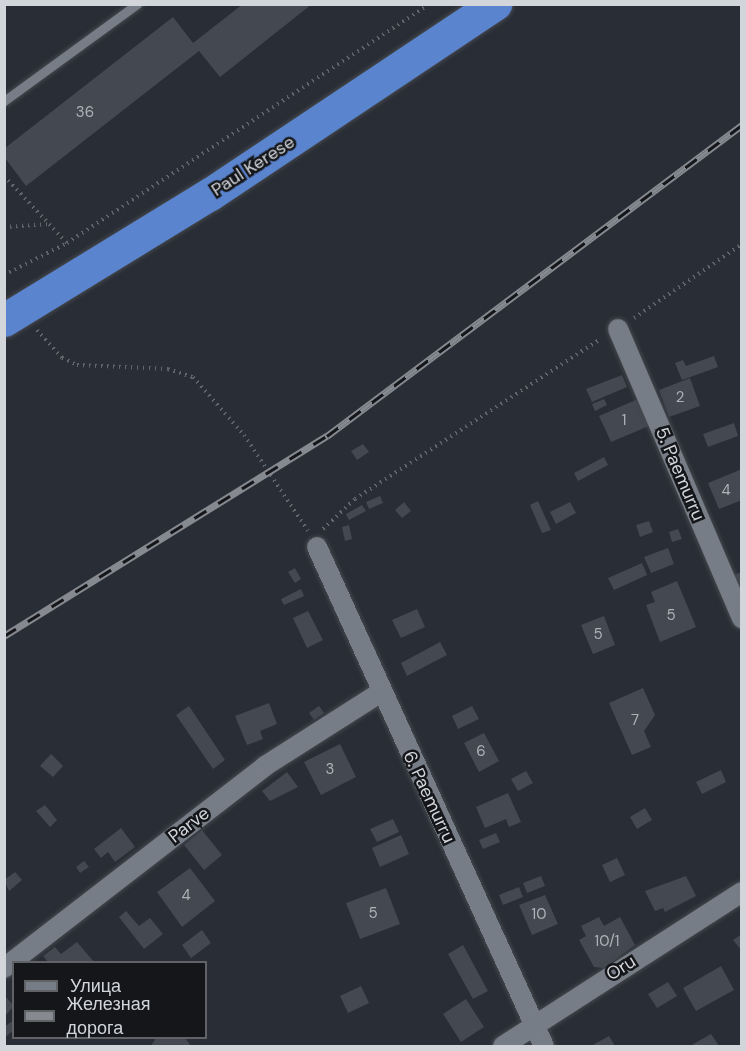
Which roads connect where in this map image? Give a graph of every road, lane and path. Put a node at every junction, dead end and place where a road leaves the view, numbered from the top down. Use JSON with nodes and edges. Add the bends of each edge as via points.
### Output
{"nodes":[{"id":1,"x":137,"y":4,"type":"edge"},
{"id":2,"x":429,"y":4,"type":"edge"},
{"id":3,"x":495,"y":4,"type":"edge"},
{"id":4,"x":4,"y":101,"type":"edge"},
{"id":5,"x":4,"y":176,"type":"edge"},
{"id":6,"x":49,"y":224,"type":"junction"},
{"id":7,"x":4,"y":227,"type":"edge"},
{"id":8,"x":67,"y":243,"type":"junction"},
{"id":9,"x":741,"y":244,"type":"edge"},
{"id":10,"x":4,"y":275,"type":"edge"},
{"id":11,"x":12,"y":315,"type":"edge"},
{"id":12,"x":618,"y":329,"type":"junction"},
{"id":13,"x":317,"y":547,"type":"junction"},
{"id":14,"x":741,"y":619,"type":"edge"},
{"id":15,"x":381,"y":692,"type":"junction"},
{"id":16,"x":741,"y":892,"type":"edge"},
{"id":17,"x":13,"y":961,"type":"edge"},
{"id":18,"x":533,"y":1022,"type":"junction"},
{"id":19,"x":503,"y":1047,"type":"edge"},
{"id":20,"x":544,"y":1047,"type":"edge"}],
"edges":[{"from":1,"to":4,"type":"lane"},
{"from":2,"to":8,"type":"path"},
{"from":3,"to":11,"type":"highway","name":"Paul Kerese","via":[[210,194]]},
{"from":5,"to":6,"type":"path"},
{"from":6,"to":7,"type":"path"},
{"from":6,"to":8,"type":"path"},
{"from":8,"to":10,"type":"path"},
{"from":9,"to":12,"type":"path"},
{"from":11,"to":13,"type":"path","via":[[62,358],[77,365],[168,369],[193,377],[283,487]]},
{"from":12,"to":13,"type":"path","via":[[355,499],[324,526]]},
{"from":12,"to":14,"type":"street","name":"5. Paemurru"},
{"from":13,"to":15,"type":"street","name":"6. Paemurru"},
{"from":15,"to":17,"type":"street","name":"Parve","via":[[265,766]]},
{"from":15,"to":18,"type":"street","name":"6. Paemurru"},
{"from":16,"to":18,"type":"street","name":"Oru"},
{"from":18,"to":19,"type":"street","name":"Oru"},
{"from":18,"to":20,"type":"street","name":"6. Paemurru"}]}
